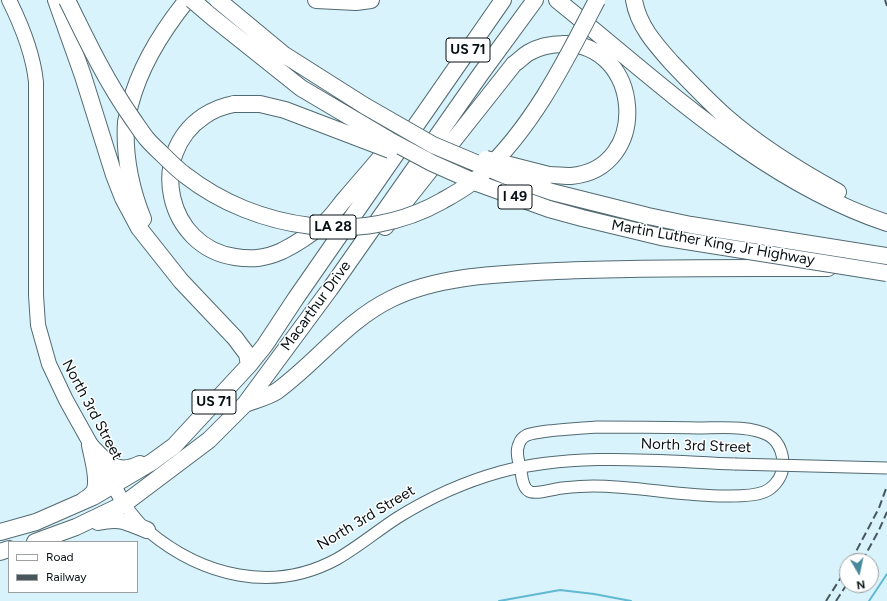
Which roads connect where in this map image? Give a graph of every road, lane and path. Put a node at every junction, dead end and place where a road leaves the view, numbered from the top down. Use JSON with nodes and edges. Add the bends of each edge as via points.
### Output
{"nodes":[{"id":1,"x":9,"y":0,"type":"edge"},
{"id":2,"x":56,"y":0,"type":"edge"},
{"id":3,"x":67,"y":0,"type":"edge"},
{"id":4,"x":187,"y":0,"type":"edge"},
{"id":5,"x":192,"y":0,"type":"edge"},
{"id":6,"x":218,"y":0,"type":"edge"},
{"id":7,"x":316,"y":0,"type":"edge"},
{"id":8,"x":371,"y":0,"type":"edge"},
{"id":9,"x":503,"y":0,"type":"edge"},
{"id":10,"x":535,"y":0,"type":"edge"},
{"id":11,"x":557,"y":0,"type":"edge"},
{"id":12,"x":597,"y":0,"type":"edge"},
{"id":13,"x":634,"y":0,"type":"edge"},
{"id":14,"x":433,"y":100,"type":"junction"},
{"id":15,"x":432,"y":145,"type":"junction"},
{"id":16,"x":432,"y":163,"type":"junction"},
{"id":17,"x":887,"y":219,"type":"edge"},
{"id":18,"x":887,"y":223,"type":"edge"},
{"id":19,"x":152,"y":246,"type":"junction"},
{"id":20,"x":887,"y":256,"type":"edge"},
{"id":21,"x":856,"y":268,"type":"junction"},
{"id":22,"x":887,"y":274,"type":"edge"},
{"id":23,"x":330,"y":289,"type":"junction"},
{"id":24,"x":249,"y":365,"type":"junction"},
{"id":25,"x":245,"y":404,"type":"junction"},
{"id":26,"x":90,"y":445,"type":"junction"},
{"id":27,"x":174,"y":446,"type":"junction"},
{"id":28,"x":520,"y":468,"type":"junction"},
{"id":29,"x":887,"y":468,"type":"edge"},
{"id":30,"x":113,"y":486,"type":"junction"},
{"id":31,"x":82,"y":502,"type":"junction"},
{"id":32,"x":124,"y":504,"type":"junction"},
{"id":33,"x":147,"y":530,"type":"junction"},
{"id":34,"x":7,"y":531,"type":"edge"},
{"id":35,"x":38,"y":541,"type":"edge"},
{"id":36,"x":38,"y":541,"type":"edge"}],
"edges":[{"from":1,"to":26,"type":"main road","name":"North 3rd Street","via":[[31,54],[35,78],[35,284],[38,325],[48,364]]},
{"from":2,"to":19,"type":"highway","via":[[114,175],[139,228]]},
{"from":3,"to":12,"type":"highway","number":"LA 28","bridge":true,"via":[[118,98],[147,139],[184,175],[227,201],[265,216],[291,224],[356,228],[399,220],[427,210],[457,193],[481,175],[503,153],[554,83]]},
{"from":4,"to":19,"type":"highway","via":[[172,18],[148,59],[133,94],[126,122],[133,187]]},
{"from":5,"to":16,"type":"highway","name":"Martin Luther King, Jr Highway","number":"I 49","bridge":true,"via":[[301,88]]},
{"from":6,"to":15,"type":"highway","name":"Martin Luther King, Jr Highway","number":"I 49","bridge":true,"via":[[283,54]]},
{"from":7,"to":8,"type":"highway"},
{"from":9,"to":14,"type":"highway","name":"Macarthur Drive","number":"US 71"},
{"from":10,"to":23,"type":"highway","name":"Macarthur Drive","number":"US 71","via":[[480,74]]},
{"from":11,"to":18,"type":"highway","via":[[713,126],[772,168],[831,200]]},
{"from":13,"to":17,"type":"highway","via":[[643,25],[657,46],[687,80],[725,116],[794,167]]},
{"from":14,"to":16,"type":"highway","bridge":true,"via":[[416,115],[324,224],[273,255],[254,259],[221,254],[201,244],[182,222],[174,206],[170,176],[173,158],[185,135],[202,117],[234,104],[260,104],[285,110],[385,148]]},
{"from":14,"to":24,"type":"highway","name":"Macarthur Drive","number":"US 71"},
{"from":15,"to":20,"type":"highway","name":"Martin Luther King, Jr Highway","number":"I 49","bridge":true,"via":[[546,190],[648,216]]},
{"from":15,"to":23,"type":"highway","bridge":true,"via":[[549,175],[572,176],[585,173],[599,167],[620,144],[628,120],[624,89],[610,64],[600,54],[588,48],[558,44],[528,53],[514,64],[352,270]]},
{"from":16,"to":21,"type":"highway","name":"Martin Luther King, Jr Highway","number":"I 49","bridge":true,"via":[[534,204],[621,228],[660,237]]},
{"from":19,"to":24,"type":"highway","via":[[235,338],[247,354]]},
{"from":21,"to":22,"type":"highway","name":"Martin Luther King, Jr Highway","number":"I 49","bridge":true},
{"from":21,"to":25,"type":"highway","bridge":true,"via":[[612,269],[493,274],[418,289],[392,298],[355,321],[276,392]]},
{"from":23,"to":25,"type":"highway","name":"Macarthur Drive","number":"US 71"},
{"from":24,"to":27,"type":"highway","name":"Macarthur Drive","number":"US 71"},
{"from":25,"to":32,"type":"highway","name":"Macarthur Drive","number":"US 71","via":[[209,440]]},
{"from":26,"to":27,"type":"highway","via":[[110,465],[125,469],[134,467]]},
{"from":26,"to":30,"type":"main road","name":"North 3rd Street"},
{"from":26,"to":31,"type":"highway","via":[[96,486],[94,492]]},
{"from":27,"to":30,"type":"highway","name":"Macarthur Drive","number":"US 71"},
{"from":28,"to":28,"type":"street","via":[[523,482],[531,492],[592,486],[693,496],[734,496],[765,492],[772,487],[781,474],[783,458],[777,442],[770,435],[749,429],[597,427],[527,435],[522,438],[517,449]]},
{"from":28,"to":29,"type":"street","name":"North 3rd Street","bridge":true,"via":[[595,460]]},
{"from":28,"to":33,"type":"street","name":"North 3rd Street","via":[[451,489],[398,517],[336,559],[290,575],[266,577],[217,571],[179,554]]},
{"from":30,"to":31,"type":"highway","name":"Macarthur Drive","number":"US 71"},
{"from":30,"to":32,"type":"main road","name":"North 3rd Street"},
{"from":31,"to":34,"type":"highway","name":"Macarthur Drive","number":"US 71"},
{"from":32,"to":33,"type":"street","name":"North 3rd Street"},
{"from":32,"to":35,"type":"highway","name":"Macarthur Drive","number":"US 71","via":[[76,527]]},
{"from":33,"to":36,"type":"highway","via":[[116,519]]}]}
